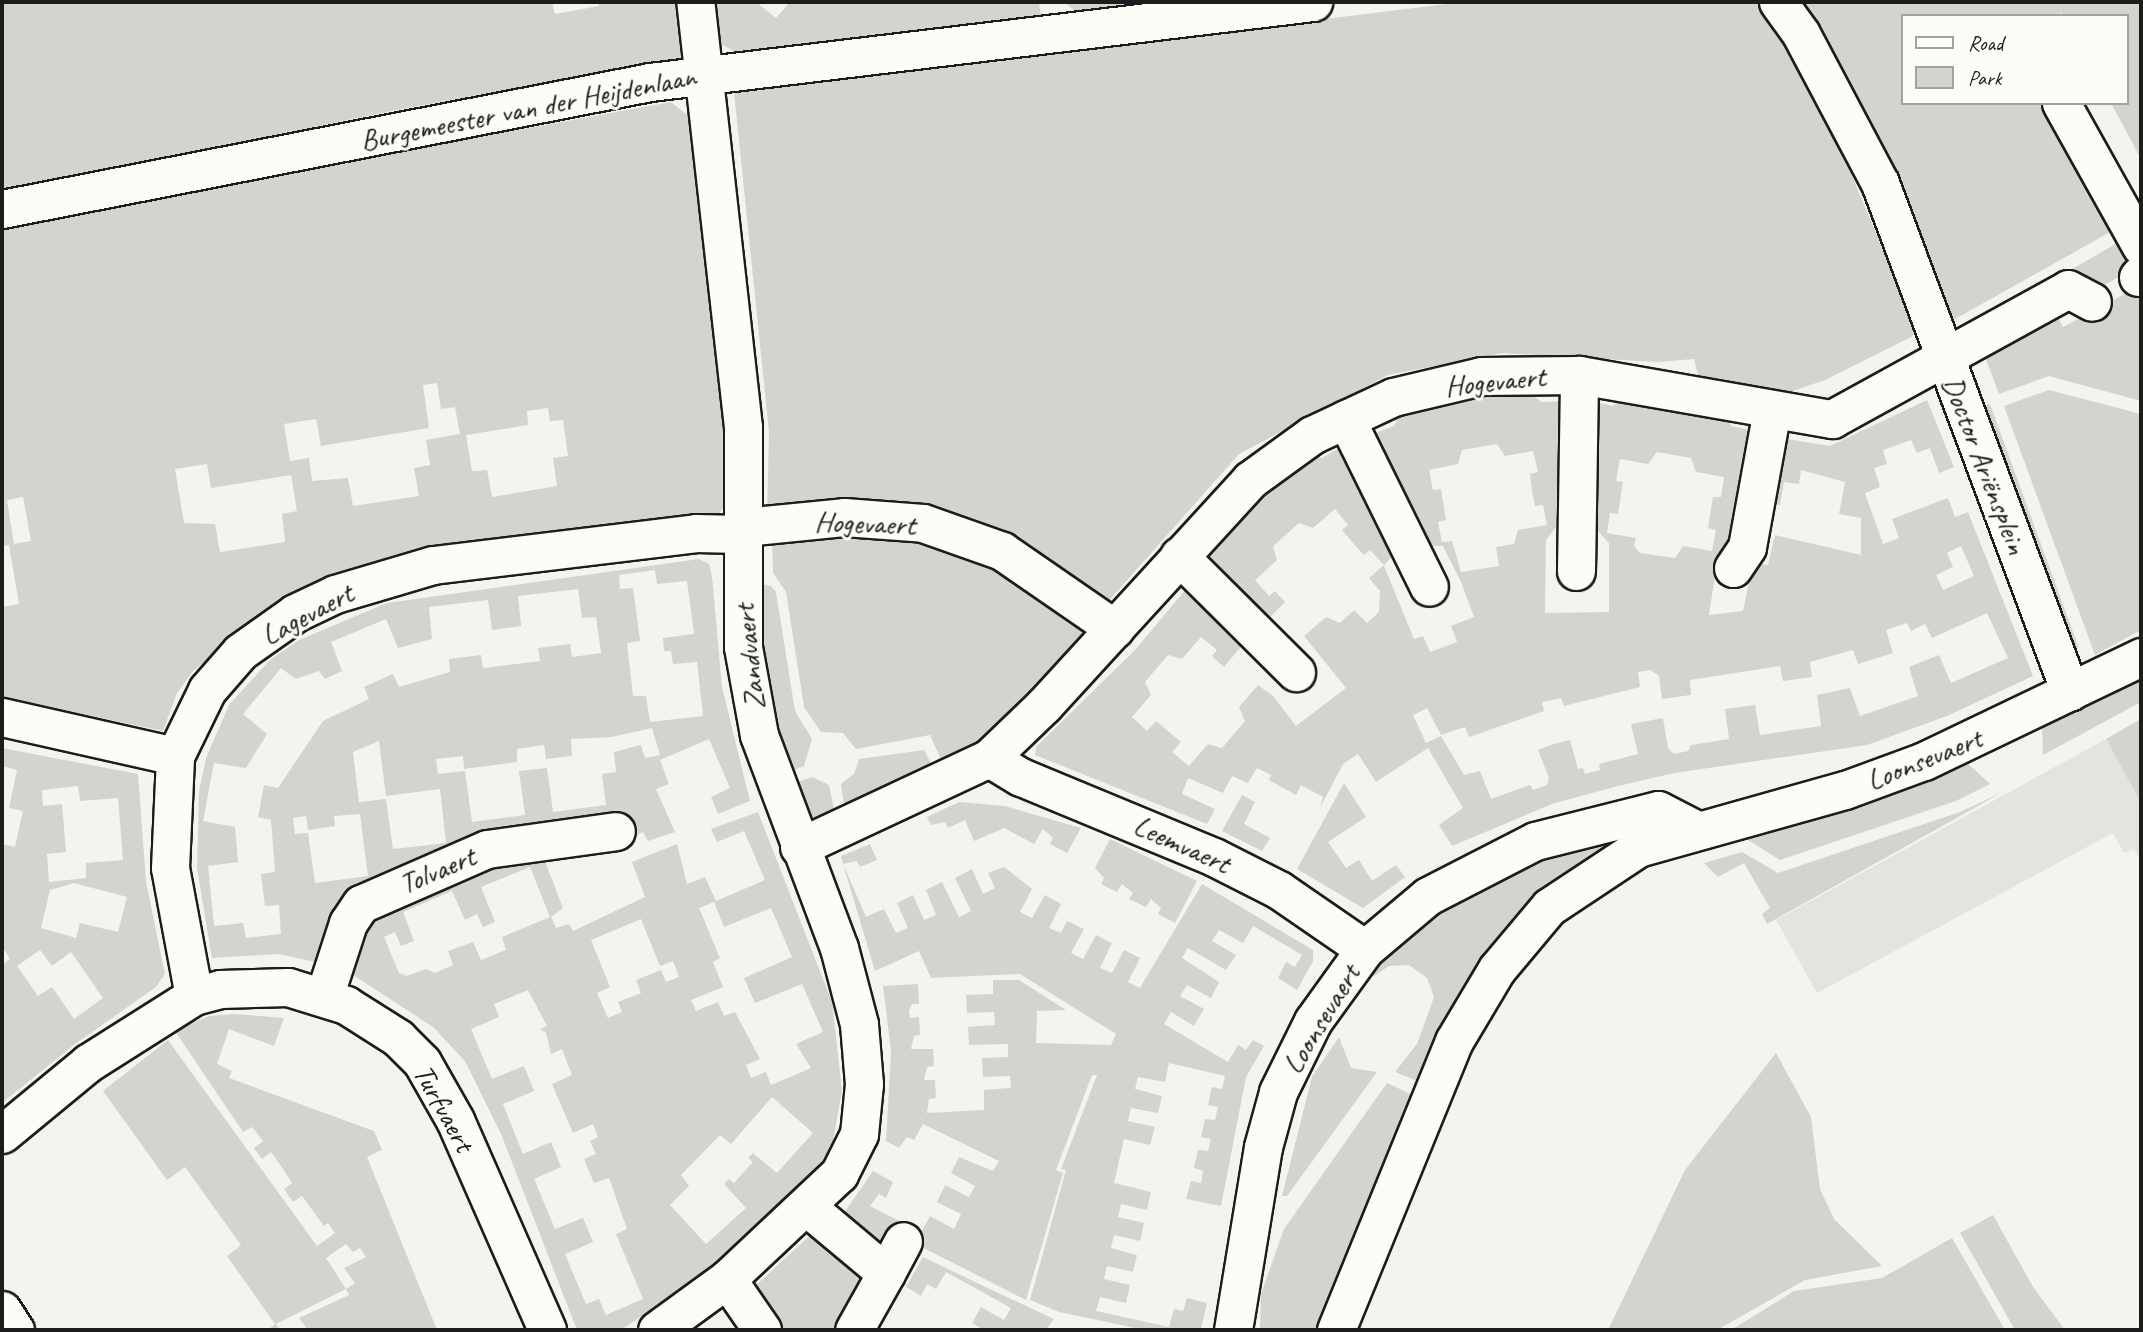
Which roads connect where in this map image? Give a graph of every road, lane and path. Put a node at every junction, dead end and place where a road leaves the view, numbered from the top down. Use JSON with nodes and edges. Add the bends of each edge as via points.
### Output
{"nodes":[{"id":1,"x":695,"y":2,"type":"edge"},
{"id":2,"x":1313,"y":2,"type":"edge"},
{"id":3,"x":1777,"y":2,"type":"edge"},
{"id":4,"x":1056,"y":17,"type":"edge"},
{"id":5,"x":703,"y":75,"type":"junction"},
{"id":6,"x":2062,"y":105,"type":"edge"},
{"id":7,"x":2,"y":209,"type":"edge"},
{"id":8,"x":2140,"y":266,"type":"edge"},
{"id":9,"x":2092,"y":302,"type":"dead end"},
{"id":10,"x":1944,"y":357,"type":"junction"},
{"id":11,"x":1579,"y":375,"type":"junction"},
{"id":12,"x":1772,"y":410,"type":"junction"},
{"id":13,"x":1346,"y":419,"type":"junction"},
{"id":14,"x":747,"y":530,"type":"junction"},
{"id":15,"x":1179,"y":556,"type":"junction"},
{"id":16,"x":1733,"y":568,"type":"dead end"},
{"id":17,"x":1576,"y":572,"type":"dead end"},
{"id":18,"x":1429,"y":587,"type":"dead end"},
{"id":19,"x":1115,"y":629,"type":"junction"},
{"id":20,"x":2141,"y":657,"type":"edge"},
{"id":21,"x":1296,"y":672,"type":"dead end"},
{"id":22,"x":2070,"y":692,"type":"junction"},
{"id":23,"x":2,"y":717,"type":"edge"},
{"id":24,"x":175,"y":756,"type":"junction"},
{"id":25,"x":989,"y":758,"type":"junction"},
{"id":26,"x":1696,"y":829,"type":"junction"},
{"id":27,"x":616,"y":831,"type":"dead end"},
{"id":28,"x":799,"y":846,"type":"junction"},
{"id":29,"x":1365,"y":949,"type":"junction"},
{"id":30,"x":194,"y":996,"type":"junction"},
{"id":31,"x":324,"y":997,"type":"junction"},
{"id":32,"x":2,"y":1134,"type":"edge"},
{"id":33,"x":807,"y":1207,"type":"junction"},
{"id":34,"x":903,"y":1241,"type":"dead end"},
{"id":35,"x":886,"y":1273,"type":"junction"},
{"id":36,"x":727,"y":1279,"type":"junction"},
{"id":37,"x":2,"y":1310,"type":"edge"},
{"id":38,"x":15,"y":1330,"type":"edge"},
{"id":39,"x":547,"y":1330,"type":"edge"},
{"id":40,"x":657,"y":1330,"type":"edge"},
{"id":41,"x":762,"y":1330,"type":"edge"},
{"id":42,"x":855,"y":1330,"type":"edge"},
{"id":43,"x":1233,"y":1330,"type":"edge"},
{"id":44,"x":1336,"y":1330,"type":"edge"}],
"edges":[{"from":1,"to":5,"type":"street","name":"Zandvaert"},
{"from":2,"to":4,"type":"street","name":"Burgemeester van der Heijdenlaan"},
{"from":3,"to":10,"type":"street","via":[[1801,34],[1880,183]]},
{"from":4,"to":5,"type":"street","name":"Burgemeester van der Heijdenlaan"},
{"from":5,"to":7,"type":"street","name":"Burgemeester van der Heijdenlaan"},
{"from":5,"to":14,"type":"street","name":"Zandvaert","via":[[743,427]]},
{"from":6,"to":8,"type":"street"},
{"from":9,"to":10,"type":"street","name":"Doctor Ariënsplein","via":[[2068,289]]},
{"from":10,"to":12,"type":"street","name":"Hogevaert","via":[[1832,419]]},
{"from":10,"to":22,"type":"street","name":"Doctor Ariënsplein"},
{"from":11,"to":12,"type":"street","name":"Hogevaert"},
{"from":11,"to":13,"type":"street","name":"Hogevaert","via":[[1481,376],[1393,397]]},
{"from":11,"to":17,"type":"street"},
{"from":12,"to":16,"type":"street","via":[[1747,547]]},
{"from":13,"to":15,"type":"street","name":"Hogevaert","via":[[1312,435],[1250,480]]},
{"from":13,"to":18,"type":"street"},
{"from":14,"to":19,"type":"street","name":"Hogevaert","via":[[844,517],[923,523],[1002,551]]},
{"from":14,"to":24,"type":"street","name":"Lagevaert","via":[[433,565],[335,594],[276,625],[240,652],[207,690]]},
{"from":14,"to":28,"type":"street","name":"Zandvaert","via":[[743,647],[759,735]]},
{"from":15,"to":19,"type":"street","name":"Hogevaert"},
{"from":15,"to":21,"type":"street"},
{"from":19,"to":25,"type":"street","name":"Hogevaert"},
{"from":20,"to":22,"type":"street","name":"Loonsevaert"},
{"from":22,"to":26,"type":"street","name":"Loonsevaert","via":[[1998,729],[1845,790]]},
{"from":23,"to":24,"type":"street"},
{"from":24,"to":30,"type":"street","name":"Lagevaert","via":[[170,868]]},
{"from":25,"to":28,"type":"street","name":"Hogevaert"},
{"from":25,"to":29,"type":"street","name":"Leemvaert","via":[[1021,777],[1214,857],[1279,890]]},
{"from":26,"to":29,"type":"street","name":"Loonsevaert","via":[[1658,810],[1535,841],[1428,897]]},
{"from":26,"to":44,"type":"street","name":"Loonsevaert","via":[[1638,848],[1601,868],[1549,907],[1497,969],[1442,1066]]},
{"from":27,"to":31,"type":"street","name":"Tolvaert","via":[[487,849],[361,904],[348,923]]},
{"from":28,"to":33,"type":"street","name":"Zandvaert","via":[[842,961],[859,1024],[864,1084],[859,1134],[839,1174]]},
{"from":29,"to":43,"type":"street","name":"Loonsevaert","via":[[1313,1021],[1278,1092],[1263,1147]]},
{"from":30,"to":31,"type":"street","name":"Turfvaert","via":[[250,987],[288,987]]},
{"from":30,"to":32,"type":"street","name":"Turfvaert","via":[[88,1063]]},
{"from":31,"to":39,"type":"street","name":"Turfvaert","via":[[372,1019],[422,1062],[455,1120]]},
{"from":33,"to":35,"type":"street"},
{"from":33,"to":36,"type":"street","name":"Zandvaert"},
{"from":34,"to":35,"type":"street"},
{"from":35,"to":42,"type":"street"},
{"from":36,"to":40,"type":"street","name":"Zandvaert"},
{"from":36,"to":41,"type":"street"},
{"from":37,"to":38,"type":"street"}]}
